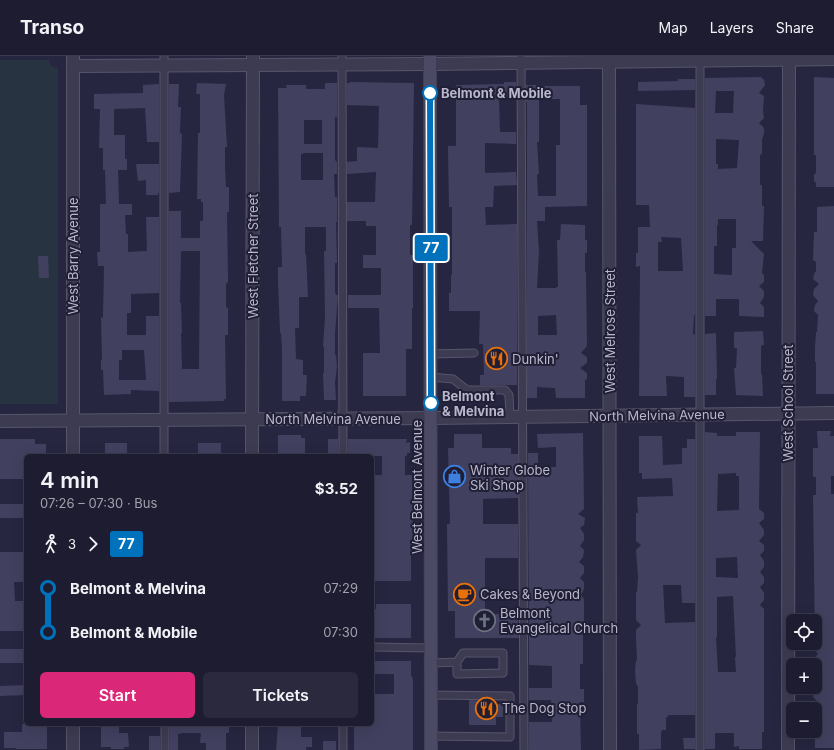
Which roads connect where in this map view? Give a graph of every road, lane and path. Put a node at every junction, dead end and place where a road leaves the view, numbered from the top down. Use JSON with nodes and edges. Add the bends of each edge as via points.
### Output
{"nodes":[{"id":1,"x":700,"y":58,"type":"edge"},
{"id":2,"x":789,"y":58,"type":"edge"},
{"id":3,"x":609,"y":59,"type":"edge"},
{"id":4,"x":834,"y":59,"type":"edge"},
{"id":5,"x":342,"y":60,"type":"edge"},
{"id":6,"x":430,"y":60,"type":"edge"},
{"id":7,"x":521,"y":60,"type":"edge"},
{"id":8,"x":73,"y":61,"type":"edge"},
{"id":9,"x":164,"y":61,"type":"edge"},
{"id":10,"x":253,"y":61,"type":"edge"},
{"id":11,"x":474,"y":353,"type":"dead end"},
{"id":12,"x":431,"y":354,"type":"junction"},
{"id":13,"x":431,"y":377,"type":"junction"},
{"id":14,"x":788,"y":413,"type":"junction"},
{"id":15,"x":834,"y":413,"type":"edge"},
{"id":16,"x":700,"y":414,"type":"junction"},
{"id":17,"x":610,"y":416,"type":"junction"},
{"id":18,"x":515,"y":417,"type":"junction"},
{"id":19,"x":431,"y":418,"type":"junction"},
{"id":20,"x":252,"y":419,"type":"junction"},
{"id":21,"x":342,"y":419,"type":"junction"},
{"id":22,"x":164,"y":420,"type":"junction"},
{"id":23,"x":0,"y":421,"type":"edge"},
{"id":24,"x":73,"y":421,"type":"junction"},
{"id":25,"x":73,"y":454,"type":"edge"},
{"id":26,"x":164,"y":454,"type":"edge"},
{"id":27,"x":252,"y":454,"type":"edge"},
{"id":28,"x":342,"y":454,"type":"edge"},
{"id":29,"x":374,"y":648,"type":"edge"},
{"id":30,"x":431,"y":648,"type":"junction"},
{"id":31,"x":457,"y":662,"type":"junction"},
{"id":32,"x":431,"y":663,"type":"junction"},
{"id":33,"x":431,"y":695,"type":"junction"},
{"id":34,"x":73,"y":726,"type":"edge"},
{"id":35,"x":165,"y":726,"type":"edge"},
{"id":36,"x":252,"y":726,"type":"edge"},
{"id":37,"x":342,"y":726,"type":"edge"},
{"id":38,"x":431,"y":736,"type":"junction"},
{"id":39,"x":73,"y":750,"type":"edge"},
{"id":40,"x":165,"y":750,"type":"edge"},
{"id":41,"x":252,"y":750,"type":"edge"},
{"id":42,"x":343,"y":750,"type":"edge"},
{"id":43,"x":431,"y":750,"type":"edge"},
{"id":44,"x":524,"y":750,"type":"edge"},
{"id":45,"x":610,"y":750,"type":"edge"},
{"id":46,"x":700,"y":750,"type":"edge"},
{"id":47,"x":788,"y":750,"type":"edge"}],
"edges":[{"from":1,"to":2,"type":"street"},
{"from":1,"to":3,"type":"street"},
{"from":1,"to":16,"type":"lane"},
{"from":2,"to":4,"type":"street"},
{"from":2,"to":14,"type":"street","name":"West School Street"},
{"from":3,"to":7,"type":"street"},
{"from":3,"to":17,"type":"street","name":"West Melrose Street"},
{"from":5,"to":6,"type":"street"},
{"from":5,"to":10,"type":"street"},
{"from":5,"to":21,"type":"lane"},
{"from":6,"to":7,"type":"street"},
{"from":6,"to":12,"type":"main road","name":"West Belmont Avenue"},
{"from":7,"to":18,"type":"lane"},
{"from":8,"to":9,"type":"street"},
{"from":8,"to":24,"type":"street","name":"West Barry Avenue"},
{"from":9,"to":10,"type":"street"},
{"from":9,"to":22,"type":"lane"},
{"from":10,"to":20,"type":"street","name":"West Fletcher Street"},
{"from":11,"to":12,"type":"lane"},
{"from":12,"to":13,"type":"main road","name":"West Belmont Avenue"},
{"from":13,"to":18,"type":"lane","via":[[453,379],[467,390],[505,390]]},
{"from":13,"to":19,"type":"main road","name":"West Belmont Avenue"},
{"from":14,"to":15,"type":"street","name":"North Melvina Avenue"},
{"from":14,"to":16,"type":"street","name":"North Melvina Avenue"},
{"from":14,"to":47,"type":"street","name":"West School Street"},
{"from":16,"to":17,"type":"street","name":"North Melvina Avenue"},
{"from":16,"to":46,"type":"lane"},
{"from":17,"to":18,"type":"street","name":"North Melvina Avenue"},
{"from":17,"to":45,"type":"street","name":"West Melrose Street"},
{"from":18,"to":19,"type":"street","name":"North Melvina Avenue"},
{"from":18,"to":44,"type":"lane"},
{"from":19,"to":21,"type":"street","name":"North Melvina Avenue"},
{"from":19,"to":30,"type":"main road","name":"West Belmont Avenue"},
{"from":20,"to":21,"type":"street","name":"North Melvina Avenue"},
{"from":20,"to":22,"type":"street","name":"North Melvina Avenue"},
{"from":20,"to":27,"type":"street","name":"West Fletcher Street"},
{"from":21,"to":28,"type":"lane"},
{"from":22,"to":24,"type":"street","name":"North Melvina Avenue"},
{"from":22,"to":26,"type":"lane"},
{"from":23,"to":24,"type":"street","name":"North Melvina Avenue"},
{"from":24,"to":25,"type":"street","name":"West Barry Avenue"},
{"from":29,"to":30,"type":"lane"},
{"from":30,"to":32,"type":"main road","name":"West Belmont Avenue"},
{"from":31,"to":31,"type":"lane","via":[[457,674],[503,674],[503,653],[463,653]]},
{"from":31,"to":32,"type":"lane"},
{"from":32,"to":33,"type":"main road","name":"West Belmont Avenue"},
{"from":33,"to":38,"type":"main road","name":"West Belmont Avenue"},
{"from":33,"to":38,"type":"lane","via":[[510,696],[510,737]]},
{"from":34,"to":39,"type":"street"},
{"from":35,"to":40,"type":"lane"},
{"from":36,"to":41,"type":"street"},
{"from":37,"to":42,"type":"lane"},
{"from":38,"to":43,"type":"main road","name":"West Belmont Avenue"}]}
